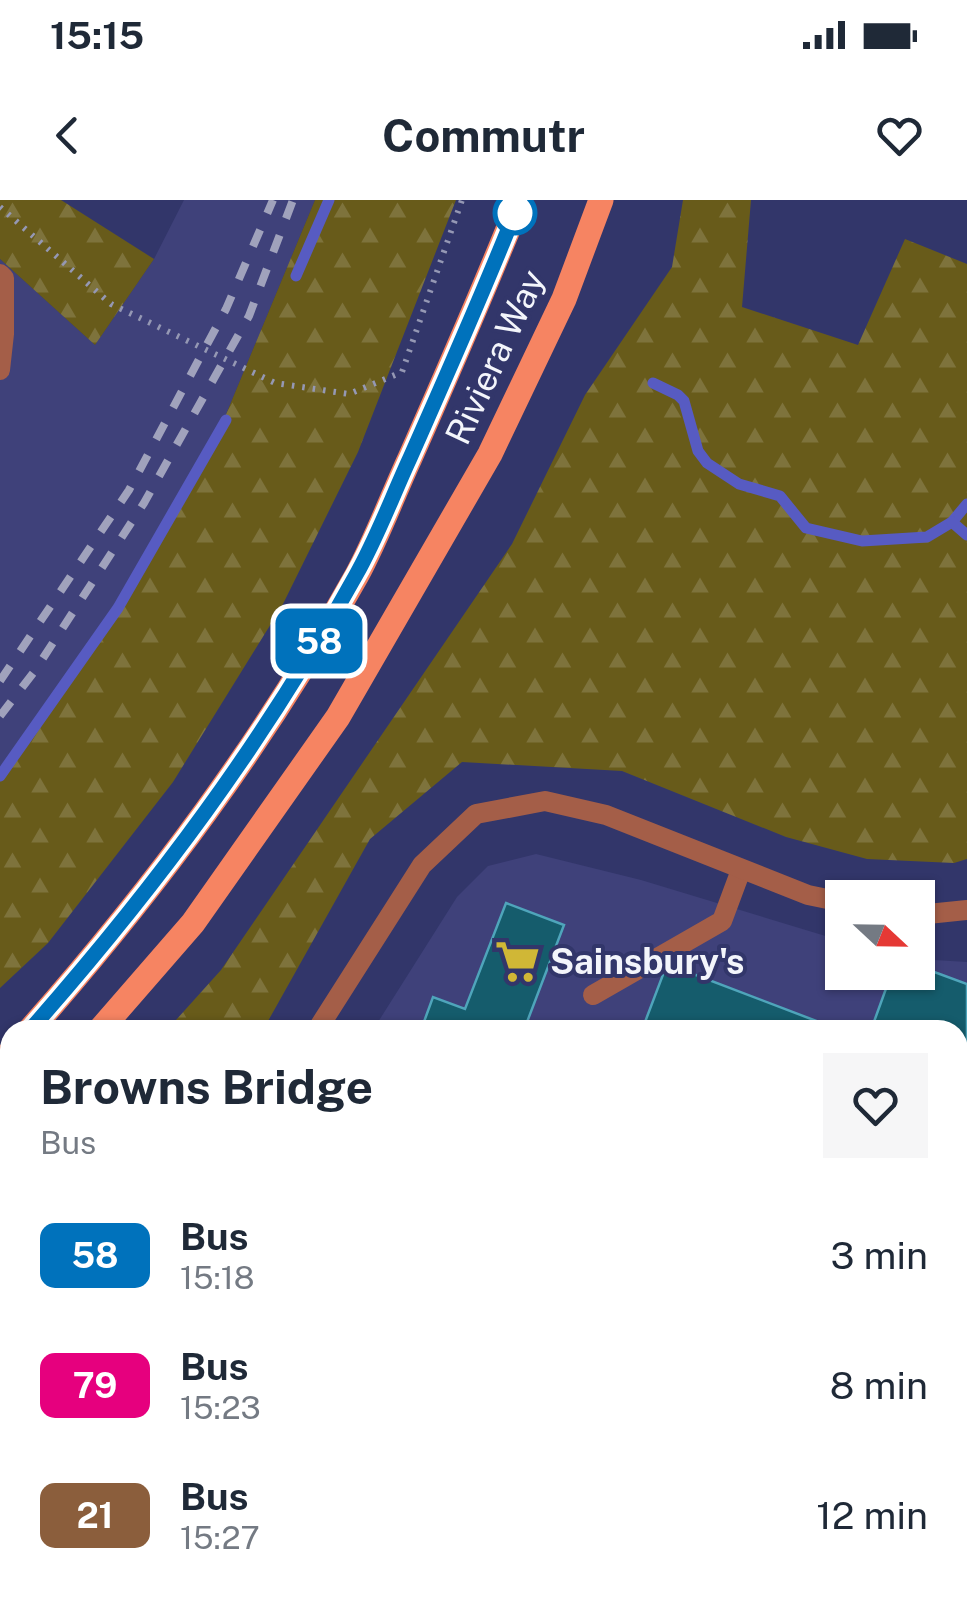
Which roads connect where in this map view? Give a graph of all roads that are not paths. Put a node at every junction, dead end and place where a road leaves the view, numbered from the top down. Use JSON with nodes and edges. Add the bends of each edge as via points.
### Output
{"nodes":[{"id":1,"x":520,"y":200,"type":"edge"},
{"id":2,"x":601,"y":200,"type":"edge"},
{"id":3,"x":0,"y":274,"type":"edge"},
{"id":4,"x":0,"y":370,"type":"edge"},
{"id":5,"x":741,"y":870,"type":"junction"},
{"id":6,"x":825,"y":898,"type":"edge"},
{"id":7,"x":967,"y":910,"type":"edge"},
{"id":8,"x":935,"y":913,"type":"edge"},
{"id":9,"x":594,"y":995,"type":"dead end"},
{"id":10,"x":39,"y":1020,"type":"edge"},
{"id":11,"x":109,"y":1020,"type":"edge"},
{"id":12,"x":324,"y":1020,"type":"edge"}],
"edges":[{"from":1,"to":10,"type":"main road","name":"Riviera Way","via":[[359,571],[301,671],[206,814],[118,931]]},
{"from":2,"to":11,"type":"main road","name":"Riviera Way","via":[[564,300],[490,454],[338,717],[192,923]]},
{"from":3,"to":4,"type":"lane"},
{"from":5,"to":6,"type":"lane"},
{"from":5,"to":9,"type":"lane","via":[[722,922]]},
{"from":5,"to":12,"type":"lane","via":[[606,815],[545,801],[476,814],[422,865]]},
{"from":7,"to":8,"type":"lane"}]}
